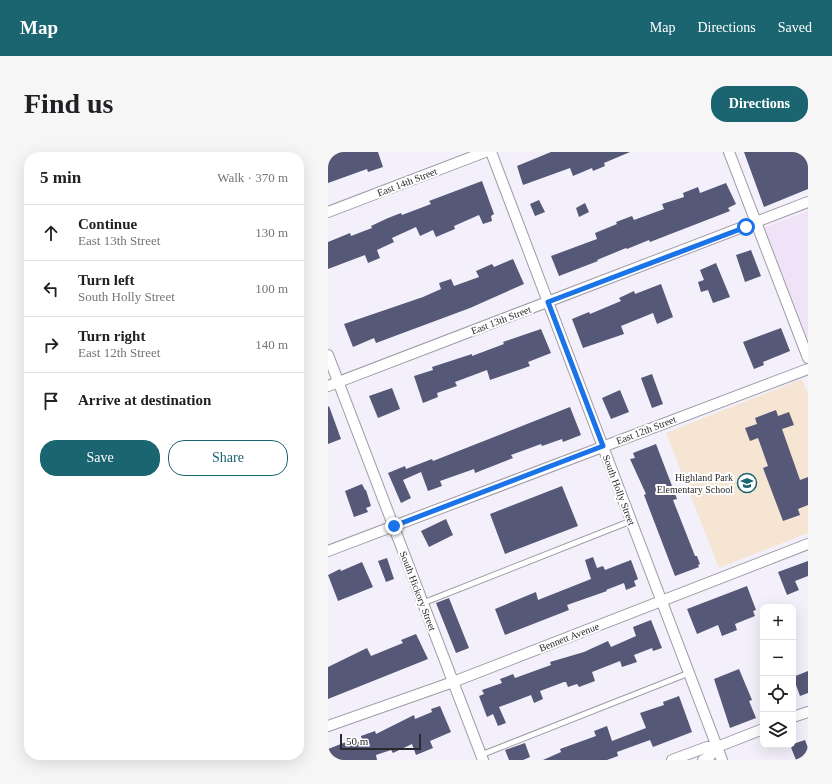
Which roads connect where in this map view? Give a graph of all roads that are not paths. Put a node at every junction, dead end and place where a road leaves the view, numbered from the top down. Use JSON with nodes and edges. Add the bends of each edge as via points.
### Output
{"nodes":[{"id":1,"x":485,"y":152,"type":"edge"},
{"id":2,"x":491,"y":152,"type":"edge"},
{"id":3,"x":729,"y":152,"type":"edge"},
{"id":4,"x":808,"y":202,"type":"edge"},
{"id":5,"x":328,"y":212,"type":"edge"},
{"id":6,"x":756,"y":223,"type":"junction"},
{"id":7,"x":548,"y":302,"type":"junction"},
{"id":8,"x":328,"y":355,"type":"edge"},
{"id":9,"x":808,"y":358,"type":"edge"},
{"id":10,"x":808,"y":369,"type":"edge"},
{"id":11,"x":338,"y":382,"type":"junction"},
{"id":12,"x":328,"y":386,"type":"edge"},
{"id":13,"x":603,"y":446,"type":"junction"},
{"id":14,"x":631,"y":521,"type":"junction"},
{"id":15,"x":394,"y":526,"type":"junction"},
{"id":16,"x":808,"y":544,"type":"edge"},
{"id":17,"x":328,"y":551,"type":"edge"},
{"id":18,"x":662,"y":601,"type":"junction"},
{"id":19,"x":423,"y":603,"type":"junction"},
{"id":20,"x":689,"y":672,"type":"junction"},
{"id":21,"x":453,"y":682,"type":"junction"},
{"id":22,"x":808,"y":712,"type":"edge"},
{"id":23,"x":796,"y":716,"type":"edge"},
{"id":24,"x":328,"y":726,"type":"edge"},
{"id":25,"x":760,"y":730,"type":"edge"},
{"id":26,"x":717,"y":747,"type":"junction"},
{"id":27,"x":482,"y":757,"type":"edge"},
{"id":28,"x":672,"y":760,"type":"edge"},
{"id":29,"x":704,"y":760,"type":"edge"},
{"id":30,"x":722,"y":760,"type":"edge"}],
"edges":[{"from":1,"to":5,"type":"street","name":"East 14th Street"},
{"from":2,"to":7,"type":"street","name":"South Holly Street"},
{"from":3,"to":6,"type":"street"},
{"from":4,"to":6,"type":"street","name":"East 13th Street"},
{"from":6,"to":7,"type":"street","name":"East 13th Street"},
{"from":6,"to":9,"type":"street"},
{"from":7,"to":11,"type":"street","name":"East 13th Street"},
{"from":7,"to":13,"type":"street","name":"South Holly Street"},
{"from":8,"to":11,"type":"street","name":"South Hickory Street"},
{"from":10,"to":13,"type":"street","name":"East 12th Street"},
{"from":11,"to":12,"type":"street","name":"East 13th Street"},
{"from":11,"to":15,"type":"street","name":"South Hickory Street"},
{"from":13,"to":14,"type":"street","name":"South Holly Street"},
{"from":13,"to":15,"type":"street","name":"East 12th Street"},
{"from":14,"to":18,"type":"street","name":"South Holly Street"},
{"from":14,"to":19,"type":"lane"},
{"from":15,"to":17,"type":"street","name":"East 12th Street"},
{"from":15,"to":19,"type":"street","name":"South Hickory Street"},
{"from":16,"to":18,"type":"street","name":"Bennett Avenue"},
{"from":18,"to":20,"type":"street","name":"South Holly Street"},
{"from":18,"to":21,"type":"street","name":"Bennett Avenue"},
{"from":19,"to":21,"type":"street","name":"South Hickory Street"},
{"from":20,"to":26,"type":"street","name":"South Holly Street"},
{"from":20,"to":27,"type":"lane"},
{"from":21,"to":24,"type":"street","name":"Bennett Avenue"},
{"from":21,"to":27,"type":"street","name":"South Hickory Street"},
{"from":22,"to":23,"type":"street"},
{"from":25,"to":26,"type":"street"},
{"from":26,"to":28,"type":"street","via":[[707,747]]},
{"from":26,"to":29,"type":"street"},
{"from":26,"to":30,"type":"street","name":"South Holly Street"}]}
